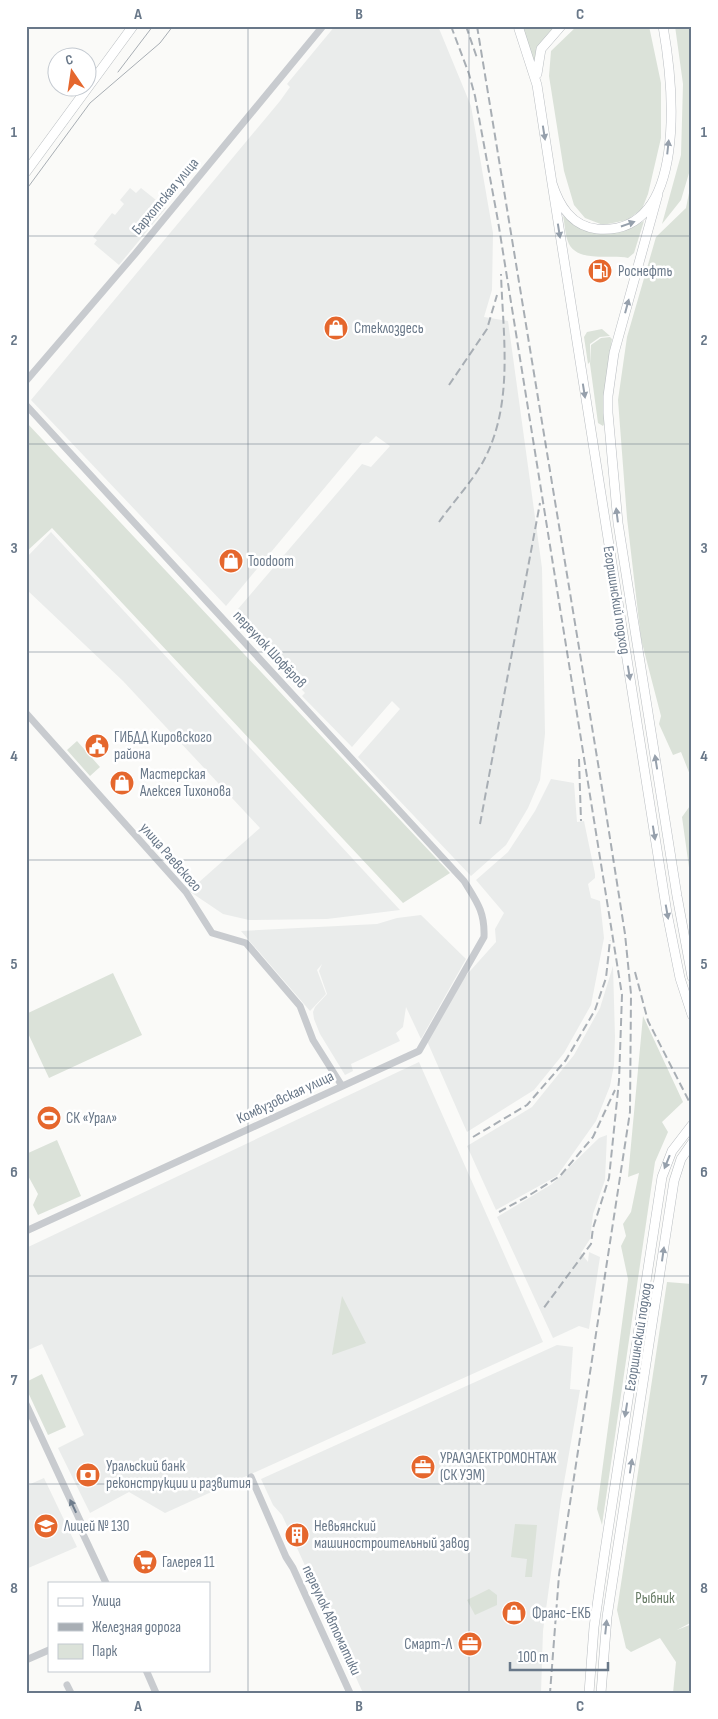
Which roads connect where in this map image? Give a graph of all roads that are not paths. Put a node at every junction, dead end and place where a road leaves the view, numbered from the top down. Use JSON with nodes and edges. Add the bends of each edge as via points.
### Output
{"nodes":[{"id":1,"x":133,"y":26,"type":"edge"},
{"id":2,"x":323,"y":26,"type":"edge"},
{"id":3,"x":518,"y":26,"type":"edge"},
{"id":4,"x":561,"y":26,"type":"edge"},
{"id":5,"x":663,"y":26,"type":"edge"},
{"id":6,"x":537,"y":84,"type":"junction"},
{"id":7,"x":26,"y":172,"type":"edge"},
{"id":8,"x":552,"y":183,"type":"junction"},
{"id":9,"x":658,"y":194,"type":"junction"},
{"id":10,"x":26,"y":381,"type":"edge"},
{"id":11,"x":26,"y":405,"type":"edge"},
{"id":12,"x":26,"y":713,"type":"edge"},
{"id":13,"x":485,"y":919,"type":"joint"},
{"id":14,"x":692,"y":977,"type":"edge"},
{"id":15,"x":692,"y":1015,"type":"edge"},
{"id":16,"x":342,"y":1086,"type":"junction"},
{"id":17,"x":692,"y":1125,"type":"edge"},
{"id":18,"x":692,"y":1143,"type":"edge"},
{"id":19,"x":26,"y":1231,"type":"edge"},
{"id":20,"x":26,"y":1404,"type":"edge"},
{"id":21,"x":252,"y":1477,"type":"dead end"},
{"id":22,"x":604,"y":1557,"type":"junction"},
{"id":23,"x":616,"y":1559,"type":"junction"},
{"id":24,"x":106,"y":1582,"type":"edge"},
{"id":25,"x":48,"y":1650,"type":"edge"},
{"id":26,"x":26,"y":1660,"type":"edge"},
{"id":27,"x":147,"y":1672,"type":"edge"},
{"id":28,"x":67,"y":1685,"type":"dead end"},
{"id":29,"x":71,"y":1693,"type":"edge"},
{"id":30,"x":156,"y":1693,"type":"edge"},
{"id":31,"x":350,"y":1693,"type":"edge"},
{"id":32,"x":589,"y":1693,"type":"edge"},
{"id":33,"x":602,"y":1693,"type":"edge"}],
"edges":[{"from":1,"to":7,"type":"main road"},
{"from":2,"to":10,"type":"street","name":"Бархотская улица"},
{"from":3,"to":6,"type":"main road"},
{"from":4,"to":6,"type":"main road","via":[[541,49]]},
{"from":9,"to":5,"type":"main road","name":"Егоршинский подход","one_way":true,"via":[[671,116],[670,76]]},
{"from":6,"to":8,"type":"main road","one_way":true},
{"from":8,"to":9,"type":"main road","one_way":true,"via":[[560,205],[568,214],[580,224],[595,229],[636,221],[647,213]]},
{"from":8,"to":15,"type":"main road","name":"Егоршинский подход","one_way":true,"via":[[667,913],[680,978]]},
{"from":14,"to":9,"type":"main road","name":"Егоршинский подход","one_way":true,"via":[[618,523],[608,413],[614,353]]},
{"from":11,"to":13,"type":"street","name":"переулок Шофёров","via":[[464,881]]},
{"from":12,"to":16,"type":"street","name":"улица Раевского","via":[[186,892],[212,933],[246,943],[300,1006],[313,1040]]},
{"from":13,"to":16,"type":"street","name":"Комвузовская улица","via":[[484,937],[419,1050]]},
{"from":16,"to":19,"type":"street","name":"Комвузовская улица"},
{"from":17,"to":22,"type":"main road","name":"Егоршинский подход","one_way":true,"via":[[672,1151],[662,1177]]},
{"from":23,"to":18,"type":"main road","name":"Егоршинский подход","one_way":true,"via":[[674,1181],[681,1159]]},
{"from":24,"to":20,"type":"street","one_way":true},
{"from":21,"to":31,"type":"street","name":"переулок Автоматики"},
{"from":22,"to":23,"type":"main road","via":[[612,1555]]},
{"from":22,"to":32,"type":"main road","name":"Егоршинский подход"},
{"from":33,"to":23,"type":"main road","name":"Егоршинский подход","one_way":true,"via":[[606,1629]]},
{"from":25,"to":26,"type":"street"},
{"from":27,"to":30,"type":"street"},
{"from":28,"to":29,"type":"street"}]}
